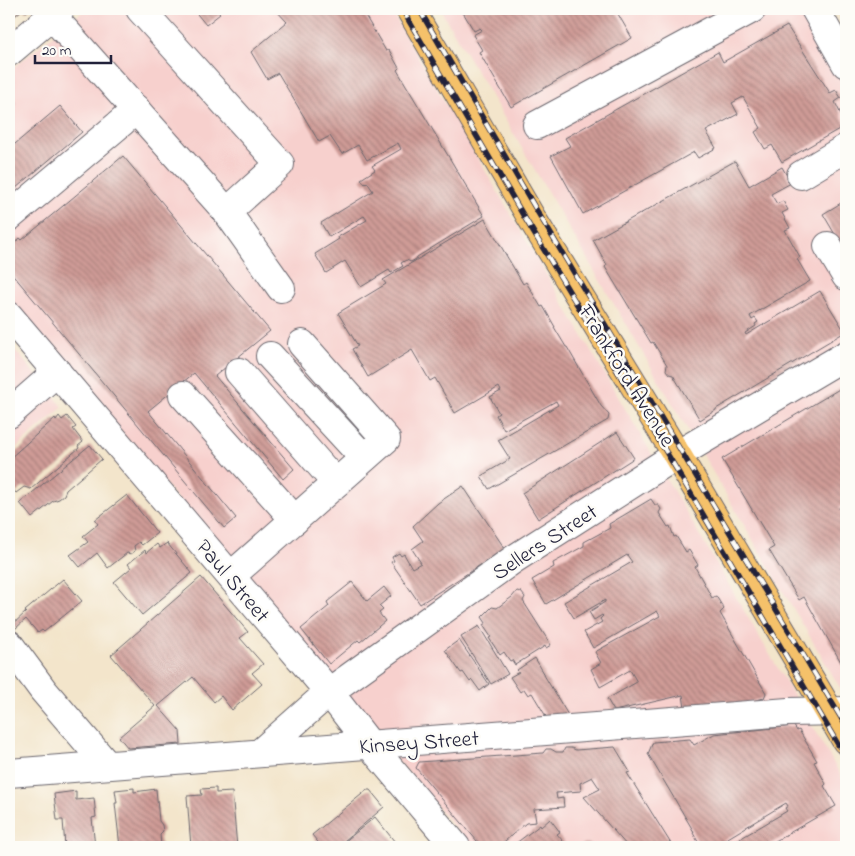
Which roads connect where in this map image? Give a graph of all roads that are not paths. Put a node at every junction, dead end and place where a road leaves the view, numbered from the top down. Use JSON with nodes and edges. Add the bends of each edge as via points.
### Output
{"nodes":[{"id":1,"x":140,"y":9,"type":"edge"},
{"id":2,"x":410,"y":9,"type":"edge"},
{"id":3,"x":752,"y":9,"type":"edge"},
{"id":4,"x":814,"y":9,"type":"edge"},
{"id":5,"x":56,"y":12,"type":"edge"},
{"id":6,"x":9,"y":52,"type":"edge"},
{"id":7,"x":846,"y":64,"type":"edge"},
{"id":8,"x":136,"y":109,"type":"junction"},
{"id":9,"x":538,"y":125,"type":"dead end"},
{"id":10,"x":846,"y":148,"type":"edge"},
{"id":11,"x":801,"y":175,"type":"dead end"},
{"id":12,"x":227,"y":212,"type":"junction"},
{"id":13,"x":9,"y":217,"type":"edge"},
{"id":14,"x":828,"y":246,"type":"dead end"},
{"id":15,"x":846,"y":276,"type":"edge"},
{"id":16,"x":281,"y":288,"type":"dead end"},
{"id":17,"x":9,"y":316,"type":"edge"},
{"id":18,"x":302,"y":344,"type":"dead end"},
{"id":19,"x":846,"y":355,"type":"edge"},
{"id":20,"x":270,"y":356,"type":"dead end"},
{"id":21,"x":57,"y":372,"type":"junction"},
{"id":22,"x":239,"y":372,"type":"dead end"},
{"id":23,"x":183,"y":395,"type":"dead end"},
{"id":24,"x":9,"y":414,"type":"edge"},
{"id":25,"x":677,"y":455,"type":"junction"},
{"id":26,"x":364,"y":458,"type":"junction"},
{"id":27,"x":336,"y":483,"type":"junction"},
{"id":28,"x":295,"y":520,"type":"junction"},
{"id":29,"x":231,"y":576,"type":"junction"},
{"id":30,"x":9,"y":644,"type":"edge"},
{"id":31,"x":329,"y":692,"type":"junction"},
{"id":32,"x":838,"y":711,"type":"edge"},
{"id":33,"x":846,"y":740,"type":"edge"},
{"id":34,"x":370,"y":745,"type":"junction"},
{"id":35,"x":260,"y":753,"type":"junction"},
{"id":36,"x":107,"y":765,"type":"junction"},
{"id":37,"x":9,"y":773,"type":"edge"},
{"id":38,"x":456,"y":847,"type":"edge"}],
"edges":[{"from":1,"to":12,"type":"street","via":[[280,164]]},
{"from":2,"to":25,"type":"main road","name":"Frankford Avenue","via":[[531,217]]},
{"from":3,"to":9,"type":"street"},
{"from":4,"to":7,"type":"street"},
{"from":5,"to":6,"type":"street"},
{"from":5,"to":8,"type":"street"},
{"from":8,"to":12,"type":"street"},
{"from":8,"to":13,"type":"street"},
{"from":10,"to":11,"type":"street"},
{"from":12,"to":16,"type":"street"},
{"from":14,"to":15,"type":"street"},
{"from":17,"to":21,"type":"street","name":"Paul Street"},
{"from":18,"to":26,"type":"street","via":[[386,439]]},
{"from":19,"to":25,"type":"street","name":"Sellers Street"},
{"from":20,"to":26,"type":"street"},
{"from":21,"to":24,"type":"street"},
{"from":21,"to":29,"type":"street","name":"Paul Street"},
{"from":22,"to":27,"type":"street"},
{"from":23,"to":28,"type":"street"},
{"from":25,"to":31,"type":"street","name":"Sellers Street","via":[[514,559]]},
{"from":25,"to":32,"type":"main road","name":"Frankford Avenue"},
{"from":26,"to":27,"type":"street"},
{"from":27,"to":28,"type":"street"},
{"from":28,"to":29,"type":"street"},
{"from":29,"to":31,"type":"street","name":"Paul Street"},
{"from":30,"to":36,"type":"street","via":[[43,690]]},
{"from":31,"to":34,"type":"street","name":"Paul Street"},
{"from":31,"to":35,"type":"street","name":"Sellers Street"},
{"from":32,"to":33,"type":"main road","name":"Frankford Avenue"},
{"from":32,"to":34,"type":"street","name":"Kinsey Street","via":[[788,712]]},
{"from":34,"to":35,"type":"street","name":"Kinsey Street"},
{"from":34,"to":38,"type":"street","name":"Paul Street"},
{"from":35,"to":36,"type":"street","name":"Kinsey Street"},
{"from":36,"to":37,"type":"street","name":"Kinsey Street"}]}
